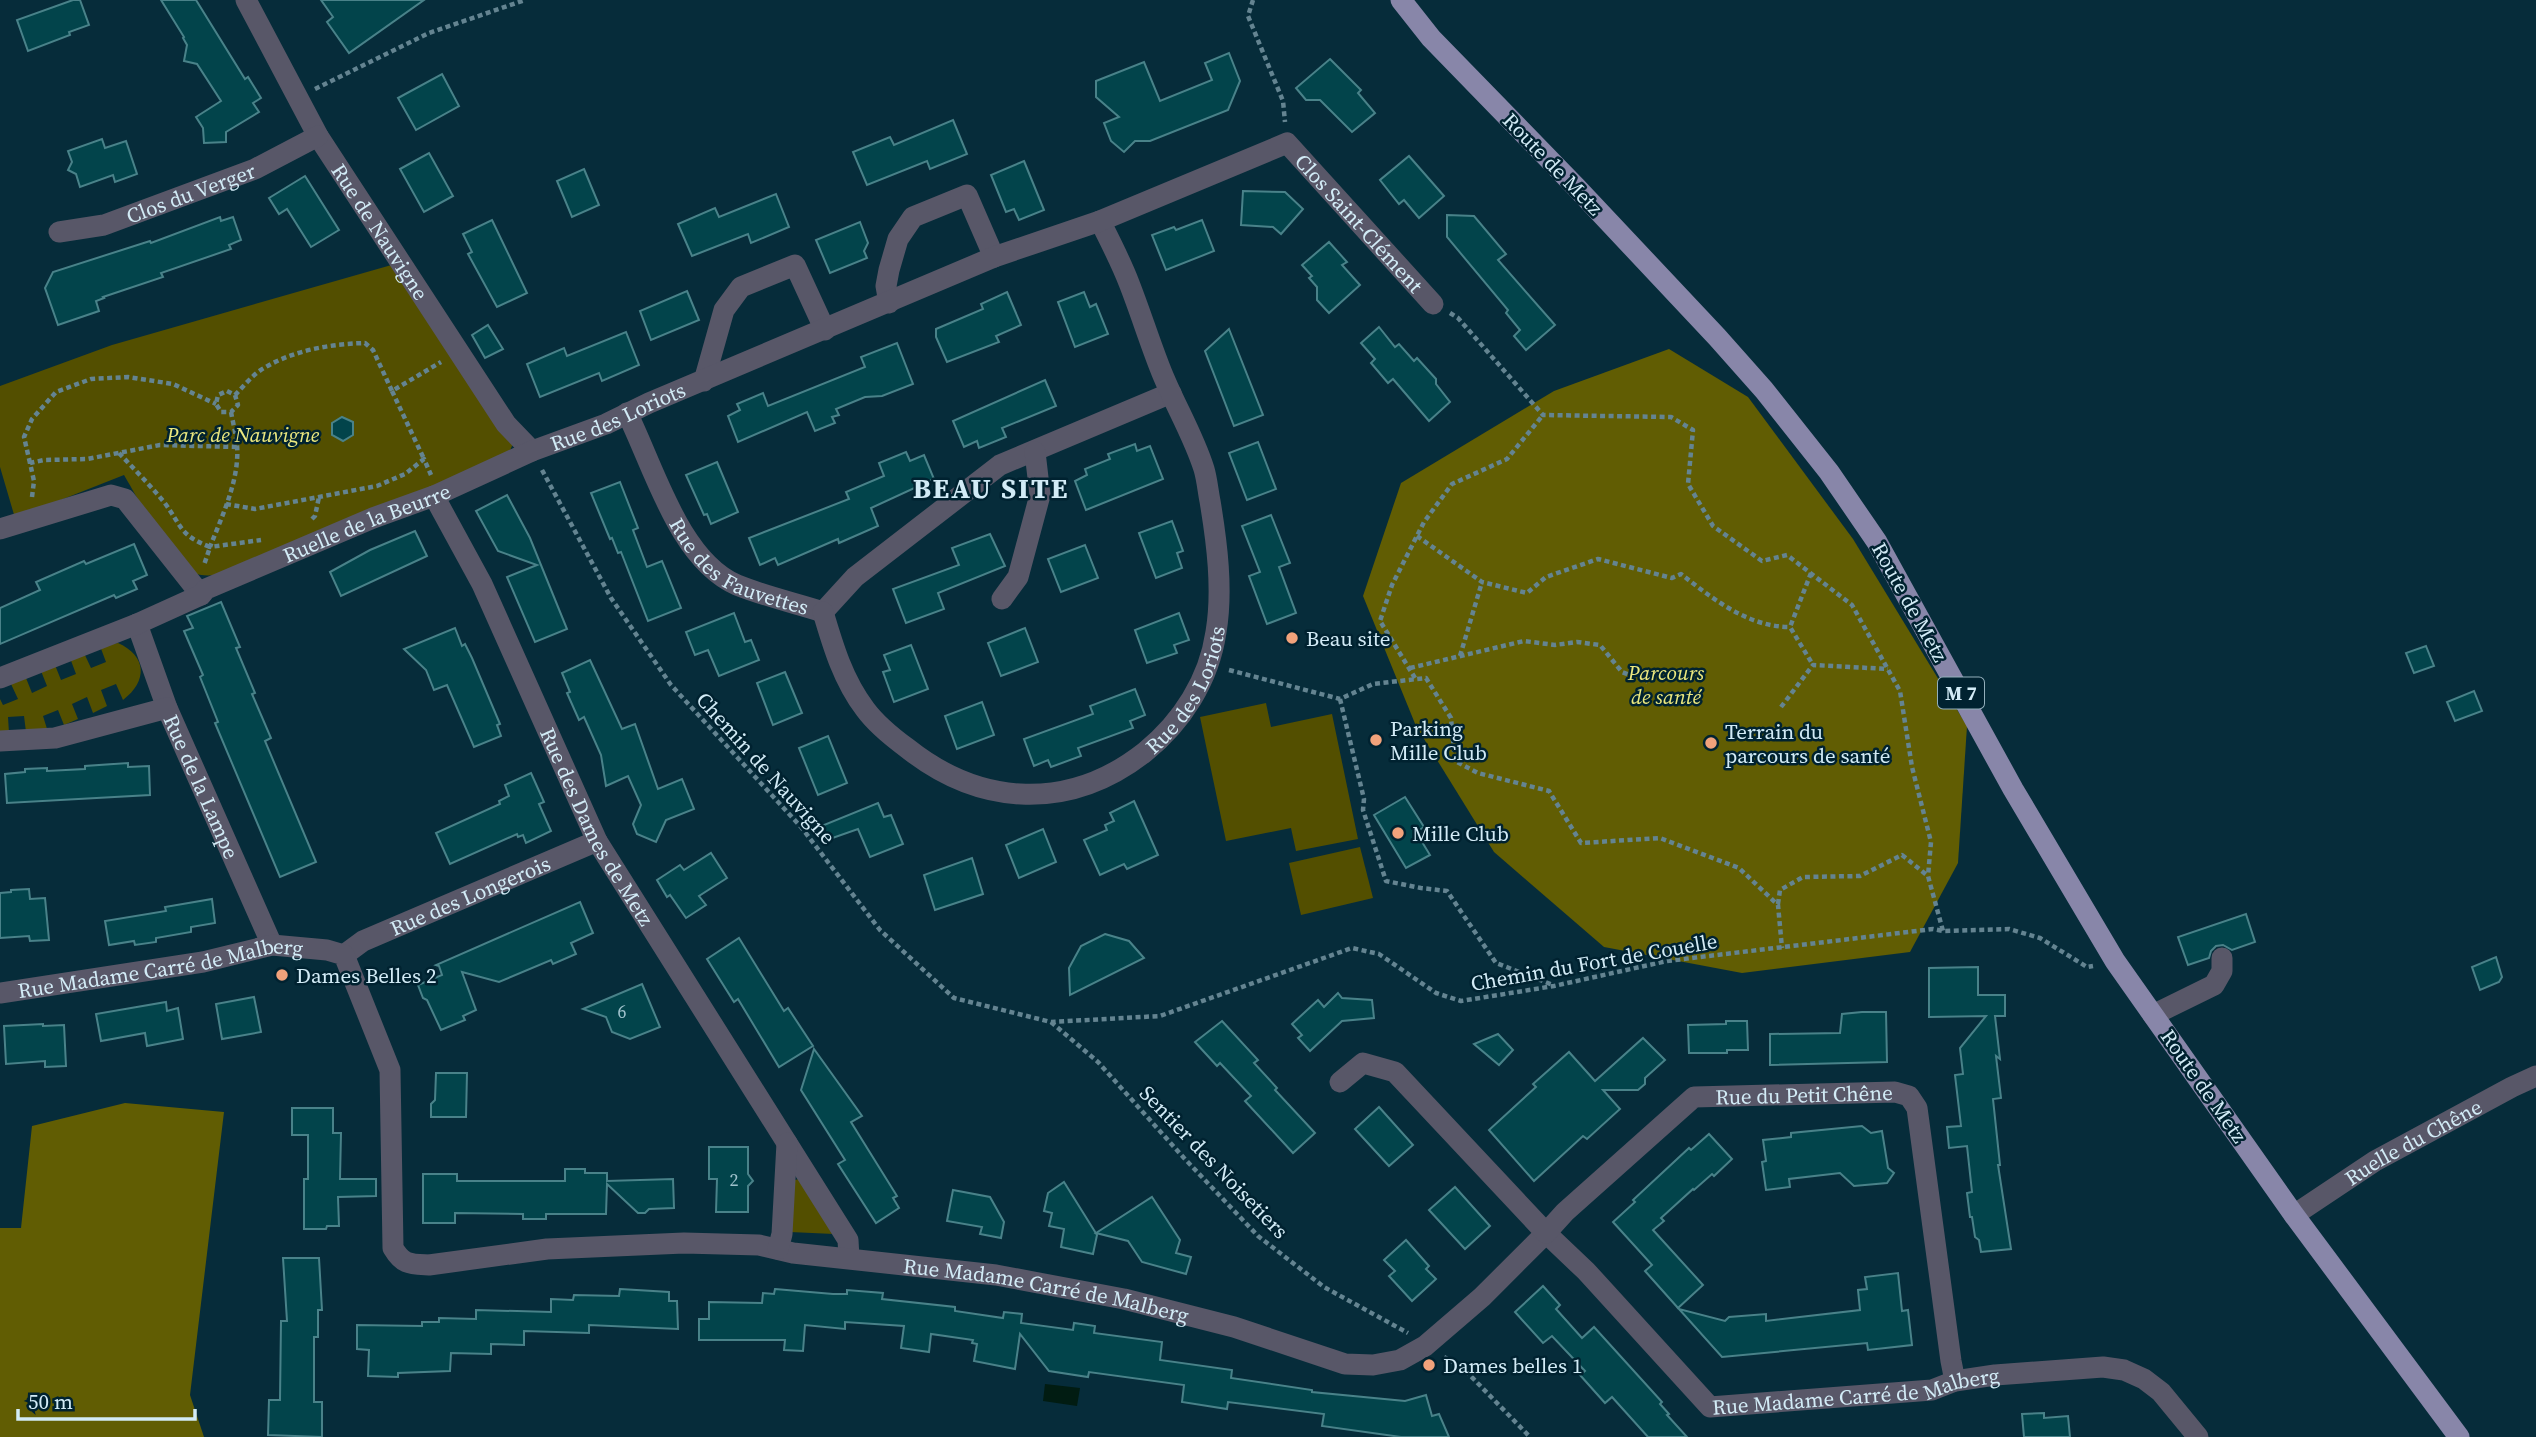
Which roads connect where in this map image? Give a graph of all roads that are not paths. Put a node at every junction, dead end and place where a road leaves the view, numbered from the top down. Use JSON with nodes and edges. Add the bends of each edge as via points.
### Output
{"nodes":[{"id":1,"x":246,"y":0,"type":"edge"},
{"id":2,"x":1401,"y":0,"type":"edge"},
{"id":3,"x":318,"y":136,"type":"junction"},
{"id":4,"x":1287,"y":144,"type":"joint"},
{"id":5,"x":1100,"y":221,"type":"junction"},
{"id":6,"x":59,"y":232,"type":"dead end"},
{"id":7,"x":994,"y":257,"type":"junction"},
{"id":8,"x":889,"y":303,"type":"junction"},
{"id":9,"x":1433,"y":304,"type":"road end"},
{"id":10,"x":825,"y":330,"type":"junction"},
{"id":11,"x":704,"y":381,"type":"junction"},
{"id":12,"x":1171,"y":393,"type":"junction"},
{"id":13,"x":627,"y":413,"type":"junction"},
{"id":14,"x":532,"y":451,"type":"junction"},
{"id":15,"x":1035,"y":452,"type":"junction"},
{"id":16,"x":437,"y":494,"type":"junction"},
{"id":17,"x":0,"y":529,"type":"edge"},
{"id":18,"x":203,"y":592,"type":"junction"},
{"id":19,"x":1002,"y":599,"type":"dead end"},
{"id":20,"x":823,"y":612,"type":"junction"},
{"id":21,"x":137,"y":624,"type":"junction"},
{"id":22,"x":0,"y":678,"type":"edge"},
{"id":23,"x":167,"y":708,"type":"junction"},
{"id":24,"x":0,"y":741,"type":"edge"},
{"id":25,"x":597,"y":841,"type":"junction"},
{"id":26,"x":272,"y":946,"type":"junction"},
{"id":27,"x":344,"y":955,"type":"junction"},
{"id":28,"x":2222,"y":958,"type":"dead end"},
{"id":29,"x":0,"y":993,"type":"edge"},
{"id":30,"x":2153,"y":1014,"type":"junction"},
{"id":31,"x":2536,"y":1076,"type":"edge"},
{"id":32,"x":1340,"y":1082,"type":"dead end"},
{"id":33,"x":787,"y":1143,"type":"junction"},
{"id":34,"x":2294,"y":1215,"type":"junction"},
{"id":35,"x":1546,"y":1233,"type":"junction"},
{"id":36,"x":778,"y":1249,"type":"junction"},
{"id":37,"x":849,"y":1258,"type":"junction"},
{"id":38,"x":1955,"y":1381,"type":"junction"},
{"id":39,"x":2198,"y":1437,"type":"edge"},
{"id":40,"x":2459,"y":1437,"type":"edge"}],
"edges":[{"from":1,"to":3,"type":"street","name":"Rue de Nauvigne"},
{"from":2,"to":30,"type":"main road","name":"Route de Metz","number":"M 7","via":[[1431,38],[1717,337],[1829,472],[1877,541],[2013,789],[2115,961]]},
{"from":3,"to":6,"type":"street","name":"Clos du Verger","via":[[256,169],[104,225]]},
{"from":3,"to":14,"type":"street","name":"Rue de Nauvigne","via":[[506,424]]},
{"from":4,"to":5,"type":"street","name":"Rue des Loriots"},
{"from":4,"to":9,"type":"street","name":"Clos Saint-Clément"},
{"from":5,"to":7,"type":"street","name":"Rue des Loriots"},
{"from":5,"to":12,"type":"street","name":"Rue des Loriots"},
{"from":7,"to":8,"type":"street","name":"Rue des Loriots"},
{"from":7,"to":8,"type":"street","via":[[967,195],[913,217],[898,239],[889,270]]},
{"from":8,"to":10,"type":"street","name":"Rue des Loriots"},
{"from":10,"to":11,"type":"street","name":"Rue des Loriots"},
{"from":10,"to":11,"type":"street","name":"Rue des Loriots","via":[[795,265],[741,287],[724,310]]},
{"from":11,"to":13,"type":"street","name":"Rue des Loriots"},
{"from":12,"to":15,"type":"street","name":"Rue des Fauvettes"},
{"from":12,"to":20,"type":"street","name":"Rue des Loriots","via":[[1205,470],[1216,536],[1217,621],[1208,664],[1184,713],[1162,738],[1106,778],[1073,790],[997,793],[924,762],[865,709],[833,649]]},
{"from":13,"to":14,"type":"street","name":"Rue des Loriots"},
{"from":13,"to":20,"type":"street","name":"Rue des Fauvettes","via":[[683,536],[699,557],[736,584]]},
{"from":14,"to":16,"type":"street","name":"Ruelle de la Beurre"},
{"from":15,"to":19,"type":"street","via":[[1040,495],[1018,578]]},
{"from":15,"to":20,"type":"street","name":"Rue des Fauvettes","via":[[1000,465],[855,577]]},
{"from":16,"to":18,"type":"street","name":"Ruelle de la Beurre"},
{"from":16,"to":25,"type":"street","name":"Rue des Dames de Metz"},
{"from":17,"to":18,"type":"street","via":[[111,495],[125,499]]},
{"from":18,"to":21,"type":"street","name":"Ruelle de la Beurre"},
{"from":21,"to":22,"type":"street","name":"Ruelle de la Beurre"},
{"from":21,"to":23,"type":"street","name":"Rue de la Lampe"},
{"from":23,"to":24,"type":"street","via":[[55,738]]},
{"from":23,"to":26,"type":"street","name":"Rue de la Lampe"},
{"from":25,"to":27,"type":"street","name":"Rue des Longerois","via":[[363,941]]},
{"from":25,"to":33,"type":"street","name":"Rue des Dames de Metz"},
{"from":26,"to":27,"type":"street","name":"Rue Madame Carré de Malberg"},
{"from":26,"to":29,"type":"street","name":"Rue Madame Carré de Malberg","via":[[203,962]]},
{"from":27,"to":36,"type":"street","name":"Rue Madame Carré de Malberg","via":[[390,1070],[393,1248],[400,1259],[411,1265],[429,1265],[547,1249],[684,1242]]},
{"from":28,"to":30,"type":"street","via":[[2222,971],[2214,985]]},
{"from":30,"to":34,"type":"main road","name":"Route de Metz","number":"M 7"},
{"from":31,"to":34,"type":"street","name":"Ruelle du Chêne","via":[[2375,1161]]},
{"from":32,"to":35,"type":"street","via":[[1363,1063],[1395,1072]]},
{"from":33,"to":36,"type":"street"},
{"from":33,"to":37,"type":"street","name":"Rue des Dames de Metz","via":[[848,1240]]},
{"from":34,"to":40,"type":"main road","name":"Route de Metz","number":"M 7"},
{"from":35,"to":37,"type":"street","name":"Rue Madame Carré de Malberg","via":[[1426,1346],[1400,1360],[1373,1365],[1345,1364],[1234,1327],[1124,1299],[996,1275]]},
{"from":35,"to":38,"type":"street","name":"Rue Madame Carré de Malberg","via":[[1710,1407],[1932,1390]]},
{"from":35,"to":38,"type":"street","name":"Rue du Petit Chêne","via":[[1694,1097],[1895,1092],[1909,1096],[1917,1108]]},
{"from":36,"to":37,"type":"street","name":"Rue Madame Carré de Malberg"},
{"from":38,"to":39,"type":"street","name":"Rue Madame Carré de Malberg","via":[[2103,1367],[2124,1370],[2161,1392]]}]}
